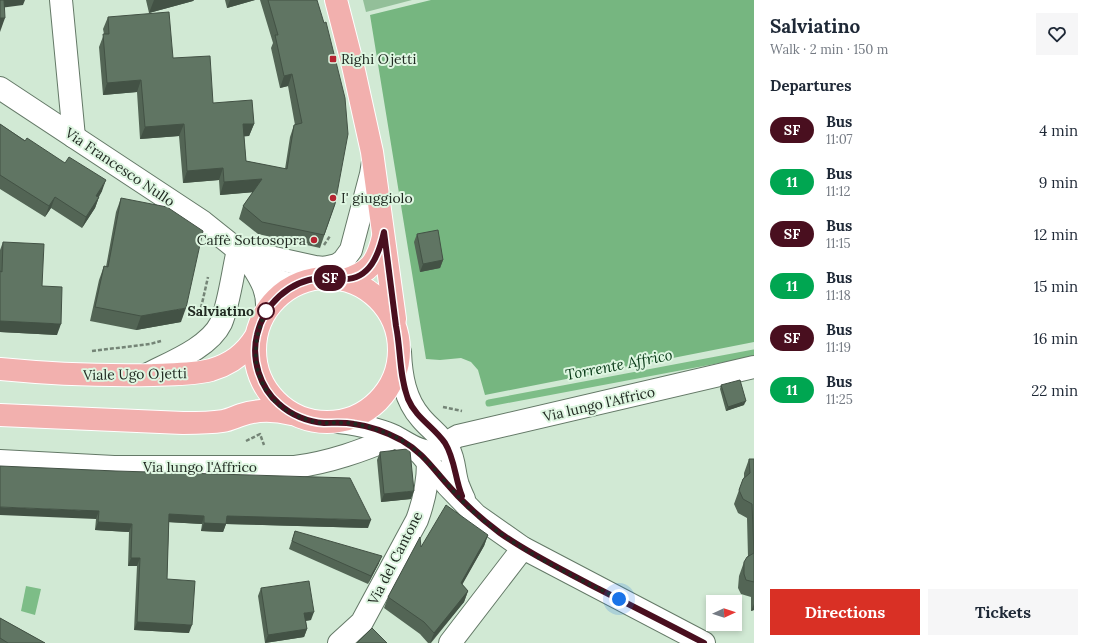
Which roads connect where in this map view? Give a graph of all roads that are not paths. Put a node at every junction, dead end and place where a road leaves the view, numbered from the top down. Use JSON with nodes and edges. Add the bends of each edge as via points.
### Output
{"nodes":[{"id":1,"x":61,"y":0,"type":"edge"},
{"id":2,"x":336,"y":0,"type":"edge"},
{"id":3,"x":0,"y":88,"type":"edge"},
{"id":4,"x":74,"y":137,"type":"junction"},
{"id":5,"x":372,"y":152,"type":"junction"},
{"id":6,"x":384,"y":232,"type":"junction"},
{"id":7,"x":238,"y":250,"type":"junction"},
{"id":8,"x":253,"y":267,"type":"junction"},
{"id":9,"x":338,"y":273,"type":"junction"},
{"id":10,"x":297,"y":284,"type":"junction"},
{"id":11,"x":267,"y":309,"type":"junction"},
{"id":12,"x":396,"y":326,"type":"junction"},
{"id":13,"x":256,"y":336,"type":"junction"},
{"id":14,"x":400,"y":352,"type":"junction"},
{"id":15,"x":754,"y":368,"type":"edge"},
{"id":16,"x":0,"y":369,"type":"edge"},
{"id":17,"x":146,"y":375,"type":"junction"},
{"id":18,"x":294,"y":414,"type":"junction"},
{"id":19,"x":0,"y":415,"type":"edge"},
{"id":20,"x":338,"y":422,"type":"junction"},
{"id":21,"x":402,"y":440,"type":"junction"},
{"id":22,"x":446,"y":444,"type":"junction"},
{"id":23,"x":0,"y":461,"type":"edge"},
{"id":24,"x":428,"y":462,"type":"junction"},
{"id":25,"x":467,"y":506,"type":"junction"},
{"id":26,"x":523,"y":548,"type":"junction"},
{"id":27,"x":339,"y":643,"type":"edge"},
{"id":28,"x":450,"y":643,"type":"edge"},
{"id":29,"x":704,"y":643,"type":"edge"}],
"edges":[{"from":1,"to":4,"type":"street"},
{"from":2,"to":5,"type":"main road"},
{"from":3,"to":4,"type":"street","name":"Via Francesco Nullo"},
{"from":4,"to":7,"type":"street","name":"Via Francesco Nullo","via":[[203,222]]},
{"from":5,"to":6,"type":"main road"},
{"from":5,"to":9,"type":"street","via":[[371,174],[351,250]]},
{"from":6,"to":9,"type":"main road","via":[[372,265],[357,276]]},
{"from":6,"to":12,"type":"main road"},
{"from":7,"to":8,"type":"street","name":"Via Francesco Nullo"},
{"from":7,"to":9,"type":"street","name":"Via Francesco Nullo"},
{"from":7,"to":17,"type":"street","via":[[224,312],[217,330],[184,355]]},
{"from":8,"to":10,"type":"street","name":"Via Francesco Nullo","via":[[267,277]]},
{"from":8,"to":11,"type":"street","name":"Via Francesco Nullo","via":[[264,286]]},
{"from":9,"to":10,"type":"main road","name":"Via lungo l'Affrico","via":[[332,278],[320,278]]},
{"from":9,"to":12,"type":"main road","name":"Via lungo l'Affrico","via":[[376,296]]},
{"from":10,"to":11,"type":"main road","name":"Via lungo l'Affrico","via":[[286,290]]},
{"from":11,"to":13,"type":"main road","name":"Via lungo l'Affrico"},
{"from":12,"to":14,"type":"main road","name":"Via lungo l'Affrico"},
{"from":13,"to":17,"type":"main road","name":"Viale Ugo Ojetti","via":[[246,351],[236,359],[214,369]]},
{"from":13,"to":18,"type":"main road","name":"Via lungo l'Affrico","via":[[255,355],[266,390],[278,404]]},
{"from":14,"to":20,"type":"main road","name":"Via lungo l'Affrico","via":[[396,372],[388,390],[374,405],[357,416]]},
{"from":14,"to":22,"type":"street","name":"Via lungo l'Affrico","via":[[401,372],[413,409]]},
{"from":15,"to":22,"type":"street","name":"Via lungo l'Affrico","via":[[458,436]]},
{"from":16,"to":17,"type":"main road","name":"Viale Ugo Ojetti","via":[[62,374]]},
{"from":18,"to":19,"type":"main road","name":"Via lungo l'Affrico","via":[[260,410],[211,423]]},
{"from":18,"to":20,"type":"main road","name":"Via lungo l'Affrico","via":[[323,423]]},
{"from":20,"to":21,"type":"street","name":"Via lungo l'Affrico","via":[[373,428]]},
{"from":21,"to":22,"type":"street","name":"Via lungo l'Affrico","via":[[427,451],[434,451]]},
{"from":21,"to":23,"type":"street","name":"Via lungo l'Affrico","via":[[370,447],[319,464],[295,467],[114,467]]},
{"from":21,"to":24,"type":"street"},
{"from":22,"to":25,"type":"street"},
{"from":24,"to":25,"type":"street"},
{"from":24,"to":27,"type":"street","name":"Via del Cantone","via":[[427,489],[416,520],[362,622]]},
{"from":25,"to":26,"type":"street"},
{"from":26,"to":28,"type":"street"},
{"from":26,"to":29,"type":"street"}]}
